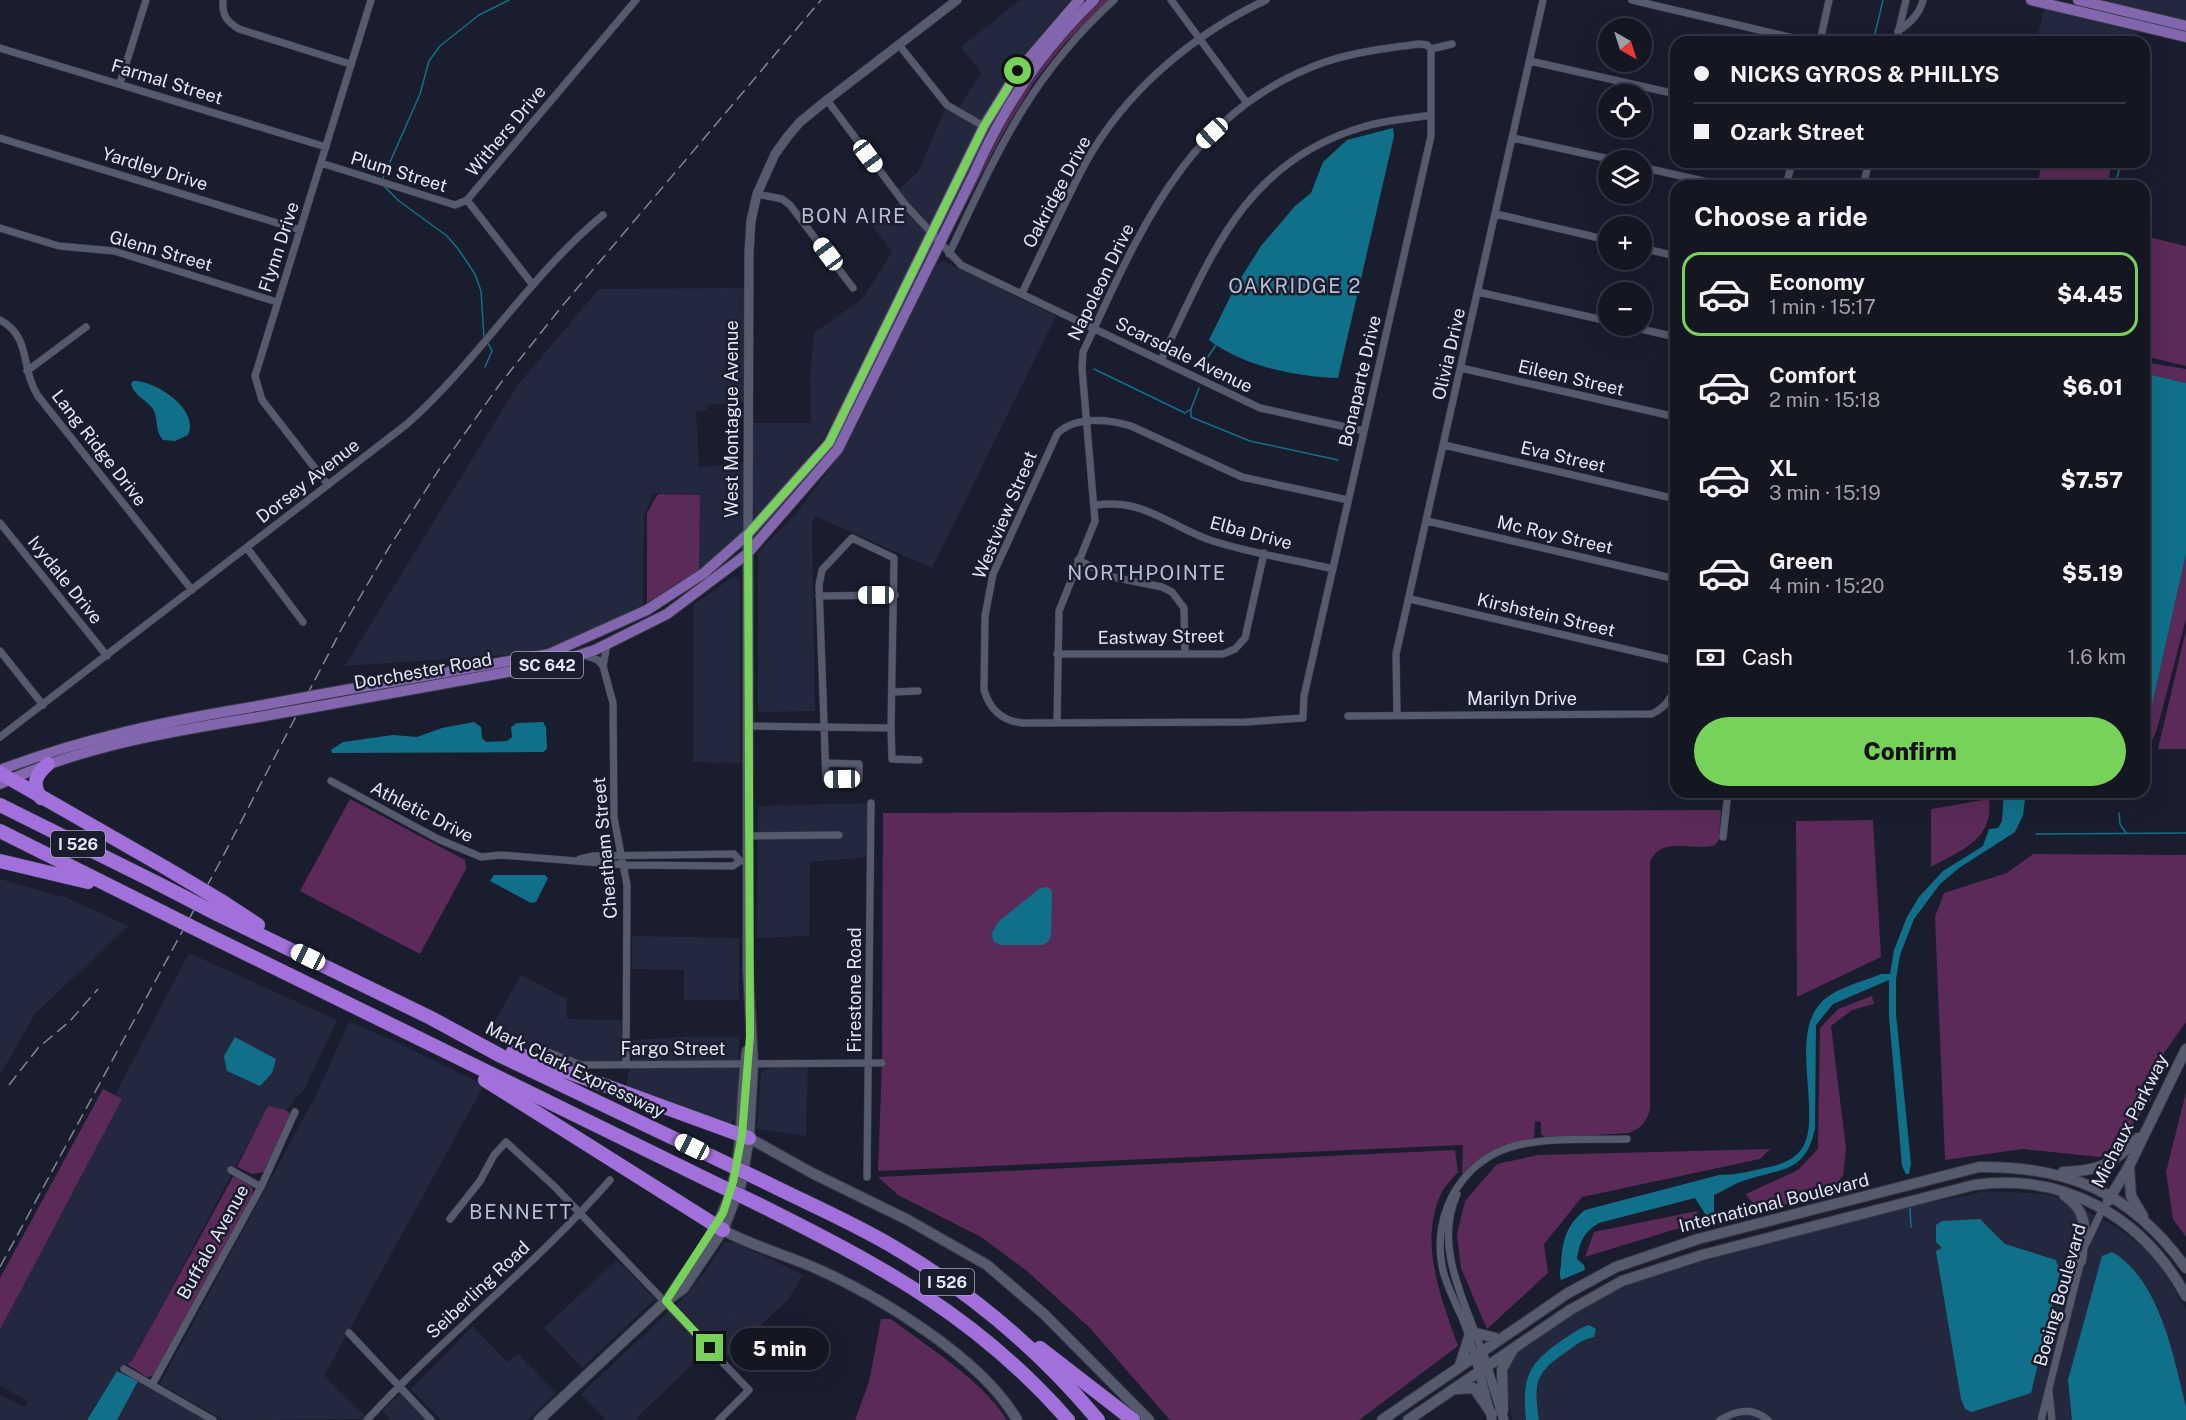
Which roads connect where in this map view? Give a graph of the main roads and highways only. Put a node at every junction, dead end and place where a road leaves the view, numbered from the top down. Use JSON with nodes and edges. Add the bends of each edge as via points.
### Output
{"nodes":[{"id":1,"x":1079,"y":0,"type":"edge"},
{"id":2,"x":1094,"y":0,"type":"edge"},
{"id":3,"x":2031,"y":0,"type":"edge"},
{"id":4,"x":2078,"y":0,"type":"edge"},
{"id":5,"x":2186,"y":26,"type":"edge"},
{"id":6,"x":2186,"y":37,"type":"edge"},
{"id":7,"x":988,"y":129,"type":"junction"},
{"id":8,"x":748,"y":534,"type":"junction"},
{"id":9,"x":747,"y":554,"type":"junction"},
{"id":10,"x":48,"y":764,"type":"junction"},
{"id":11,"x":3,"y":776,"type":"edge"},
{"id":12,"x":41,"y":798,"type":"junction"},
{"id":13,"x":0,"y":805,"type":"edge"},
{"id":14,"x":0,"y":831,"type":"edge"},
{"id":15,"x":0,"y":861,"type":"edge"},
{"id":16,"x":146,"y":904,"type":"junction"},
{"id":17,"x":220,"y":908,"type":"junction"},
{"id":18,"x":431,"y":1018,"type":"junction"},
{"id":19,"x":389,"y":1026,"type":"junction"},
{"id":20,"x":2186,"y":1049,"type":"edge"},
{"id":21,"x":2146,"y":1129,"type":"junction"},
{"id":22,"x":746,"y":1136,"type":"junction"},
{"id":23,"x":2129,"y":1166,"type":"junction"},
{"id":24,"x":2049,"y":1172,"type":"junction"},
{"id":25,"x":2057,"y":1189,"type":"junction"},
{"id":26,"x":2110,"y":1197,"type":"junction"},
{"id":27,"x":2103,"y":1208,"type":"junction"},
{"id":28,"x":2147,"y":1221,"type":"junction"},
{"id":29,"x":720,"y":1228,"type":"junction"},
{"id":30,"x":1698,"y":1239,"type":"junction"},
{"id":31,"x":1702,"y":1255,"type":"junction"},
{"id":32,"x":916,"y":1261,"type":"junction"},
{"id":33,"x":2081,"y":1261,"type":"road end"},
{"id":34,"x":2186,"y":1268,"type":"edge"},
{"id":35,"x":2186,"y":1296,"type":"edge"},
{"id":36,"x":1499,"y":1339,"type":"junction"},
{"id":37,"x":1515,"y":1347,"type":"junction"},
{"id":38,"x":1460,"y":1366,"type":"junction"},
{"id":39,"x":1450,"y":1391,"type":"junction"},
{"id":40,"x":1504,"y":1415,"type":"edge"},
{"id":41,"x":1492,"y":1417,"type":"edge"},
{"id":42,"x":539,"y":1420,"type":"edge"},
{"id":43,"x":1017,"y":1420,"type":"edge"},
{"id":44,"x":1068,"y":1420,"type":"edge"},
{"id":45,"x":1098,"y":1420,"type":"edge"},
{"id":46,"x":1133,"y":1420,"type":"edge"},
{"id":47,"x":1149,"y":1420,"type":"edge"},
{"id":48,"x":1382,"y":1420,"type":"edge"},
{"id":49,"x":1408,"y":1420,"type":"edge"}],
"edges":[{"from":1,"to":7,"type":"main road","name":"Dorchester Road","number":"SC 642","via":[[1018,71]]},
{"from":2,"to":7,"type":"main road","name":"Dorchester Road","number":"SC 642","via":[[1059,36]]},
{"from":3,"to":6,"type":"main road"},
{"from":4,"to":5,"type":"main road"},
{"from":7,"to":8,"type":"main road","name":"Dorchester Road","number":"SC 642","via":[[829,443]]},
{"from":7,"to":9,"type":"main road","name":"Dorchester Road","number":"SC 642","via":[[940,244],[838,449]]},
{"from":8,"to":9,"type":"main road","name":"West Montague Avenue"},
{"from":8,"to":11,"type":"main road","name":"Dorchester Road","number":"SC 642","bridge":true,"via":[[704,573],[647,610],[549,654],[152,724],[50,751]]},
{"from":9,"to":10,"type":"main road","name":"Dorchester Road","number":"SC 642","bridge":true,"via":[[667,614],[607,644],[552,664],[154,734]]},
{"from":9,"to":22,"type":"main road","name":"West Montague Avenue","via":[[748,836],[744,861],[750,1036]]},
{"from":10,"to":11,"type":"main road","name":"Dorchester Road","number":"SC 642"},
{"from":10,"to":12,"type":"highway","via":[[35,781]]},
{"from":11,"to":12,"type":"highway"},
{"from":12,"to":17,"type":"highway","bridge":true,"via":[[166,868]]},
{"from":13,"to":17,"type":"highway","number":"I 526","bridge":true,"via":[[157,883]]},
{"from":14,"to":16,"type":"highway","number":"I 526"},
{"from":15,"to":16,"type":"highway","via":[[79,879]]},
{"from":16,"to":19,"type":"highway","number":"I 526","bridge":true},
{"from":17,"to":18,"type":"highway","name":"Mark Clark Expressway","number":"I 526"},
{"from":18,"to":22,"type":"highway","via":[[536,1062]]},
{"from":18,"to":32,"type":"highway","name":"Mark Clark Expressway","number":"I 526","bridge":true,"via":[[501,1056],[849,1223]]},
{"from":19,"to":29,"type":"highway","via":[[479,1076]]},
{"from":19,"to":44,"type":"highway","number":"I 526","bridge":true,"via":[[855,1253],[930,1297],[1011,1362]]},
{"from":20,"to":21,"type":"main road","name":"Michaux Parkway"},
{"from":21,"to":23,"type":"main road","name":"Michaux Parkway"},
{"from":21,"to":24,"type":"main road","via":[[2112,1162],[2091,1171]]},
{"from":22,"to":29,"type":"main road","name":"West Montague Avenue"},
{"from":22,"to":47,"type":"main road","via":[[987,1265],[1044,1314]]},
{"from":23,"to":26,"type":"main road","name":"Michaux Parkway"},
{"from":23,"to":28,"type":"main road","via":[[2131,1196]]},
{"from":24,"to":26,"type":"main road","name":"International Boulevard","via":[[2075,1179]]},
{"from":24,"to":30,"type":"main road","name":"International Boulevard","via":[[1979,1167]]},
{"from":25,"to":27,"type":"main road","name":"International Boulevard"},
{"from":25,"to":31,"type":"main road","name":"International Boulevard","via":[[1999,1182],[1964,1187]]},
{"from":25,"to":33,"type":"main road","via":[[2081,1211]]},
{"from":26,"to":27,"type":"main road","name":"Michaux Parkway"},
{"from":26,"to":28,"type":"main road","name":"International Boulevard"},
{"from":27,"to":35,"type":"main road","name":"International Boulevard","via":[[2145,1239]]},
{"from":28,"to":34,"type":"main road","name":"International Boulevard"},
{"from":29,"to":42,"type":"main road","name":"West Montague Avenue","via":[[666,1301]]},
{"from":29,"to":43,"type":"main road","via":[[849,1284],[916,1325],[991,1385]]},
{"from":30,"to":31,"type":"main road"},
{"from":30,"to":36,"type":"main road","name":"International Boulevard","via":[[1616,1267],[1568,1293]]},
{"from":31,"to":37,"type":"main road","name":"International Boulevard","via":[[1622,1281]]},
{"from":32,"to":45,"type":"highway","name":"Mark Clark Expressway","number":"I 526","via":[[995,1318]]},
{"from":32,"to":46,"type":"highway","via":[[972,1293]]},
{"from":36,"to":38,"type":"main road","name":"International Boulevard"},
{"from":36,"to":38,"type":"main road","via":[[1473,1335]]},
{"from":37,"to":39,"type":"main road","name":"International Boulevard"},
{"from":37,"to":40,"type":"main road","via":[[1502,1369]]},
{"from":38,"to":48,"type":"main road","name":"International Boulevard"},
{"from":39,"to":41,"type":"main road","via":[[1473,1389]]},
{"from":39,"to":49,"type":"main road","name":"International Boulevard"}]}
